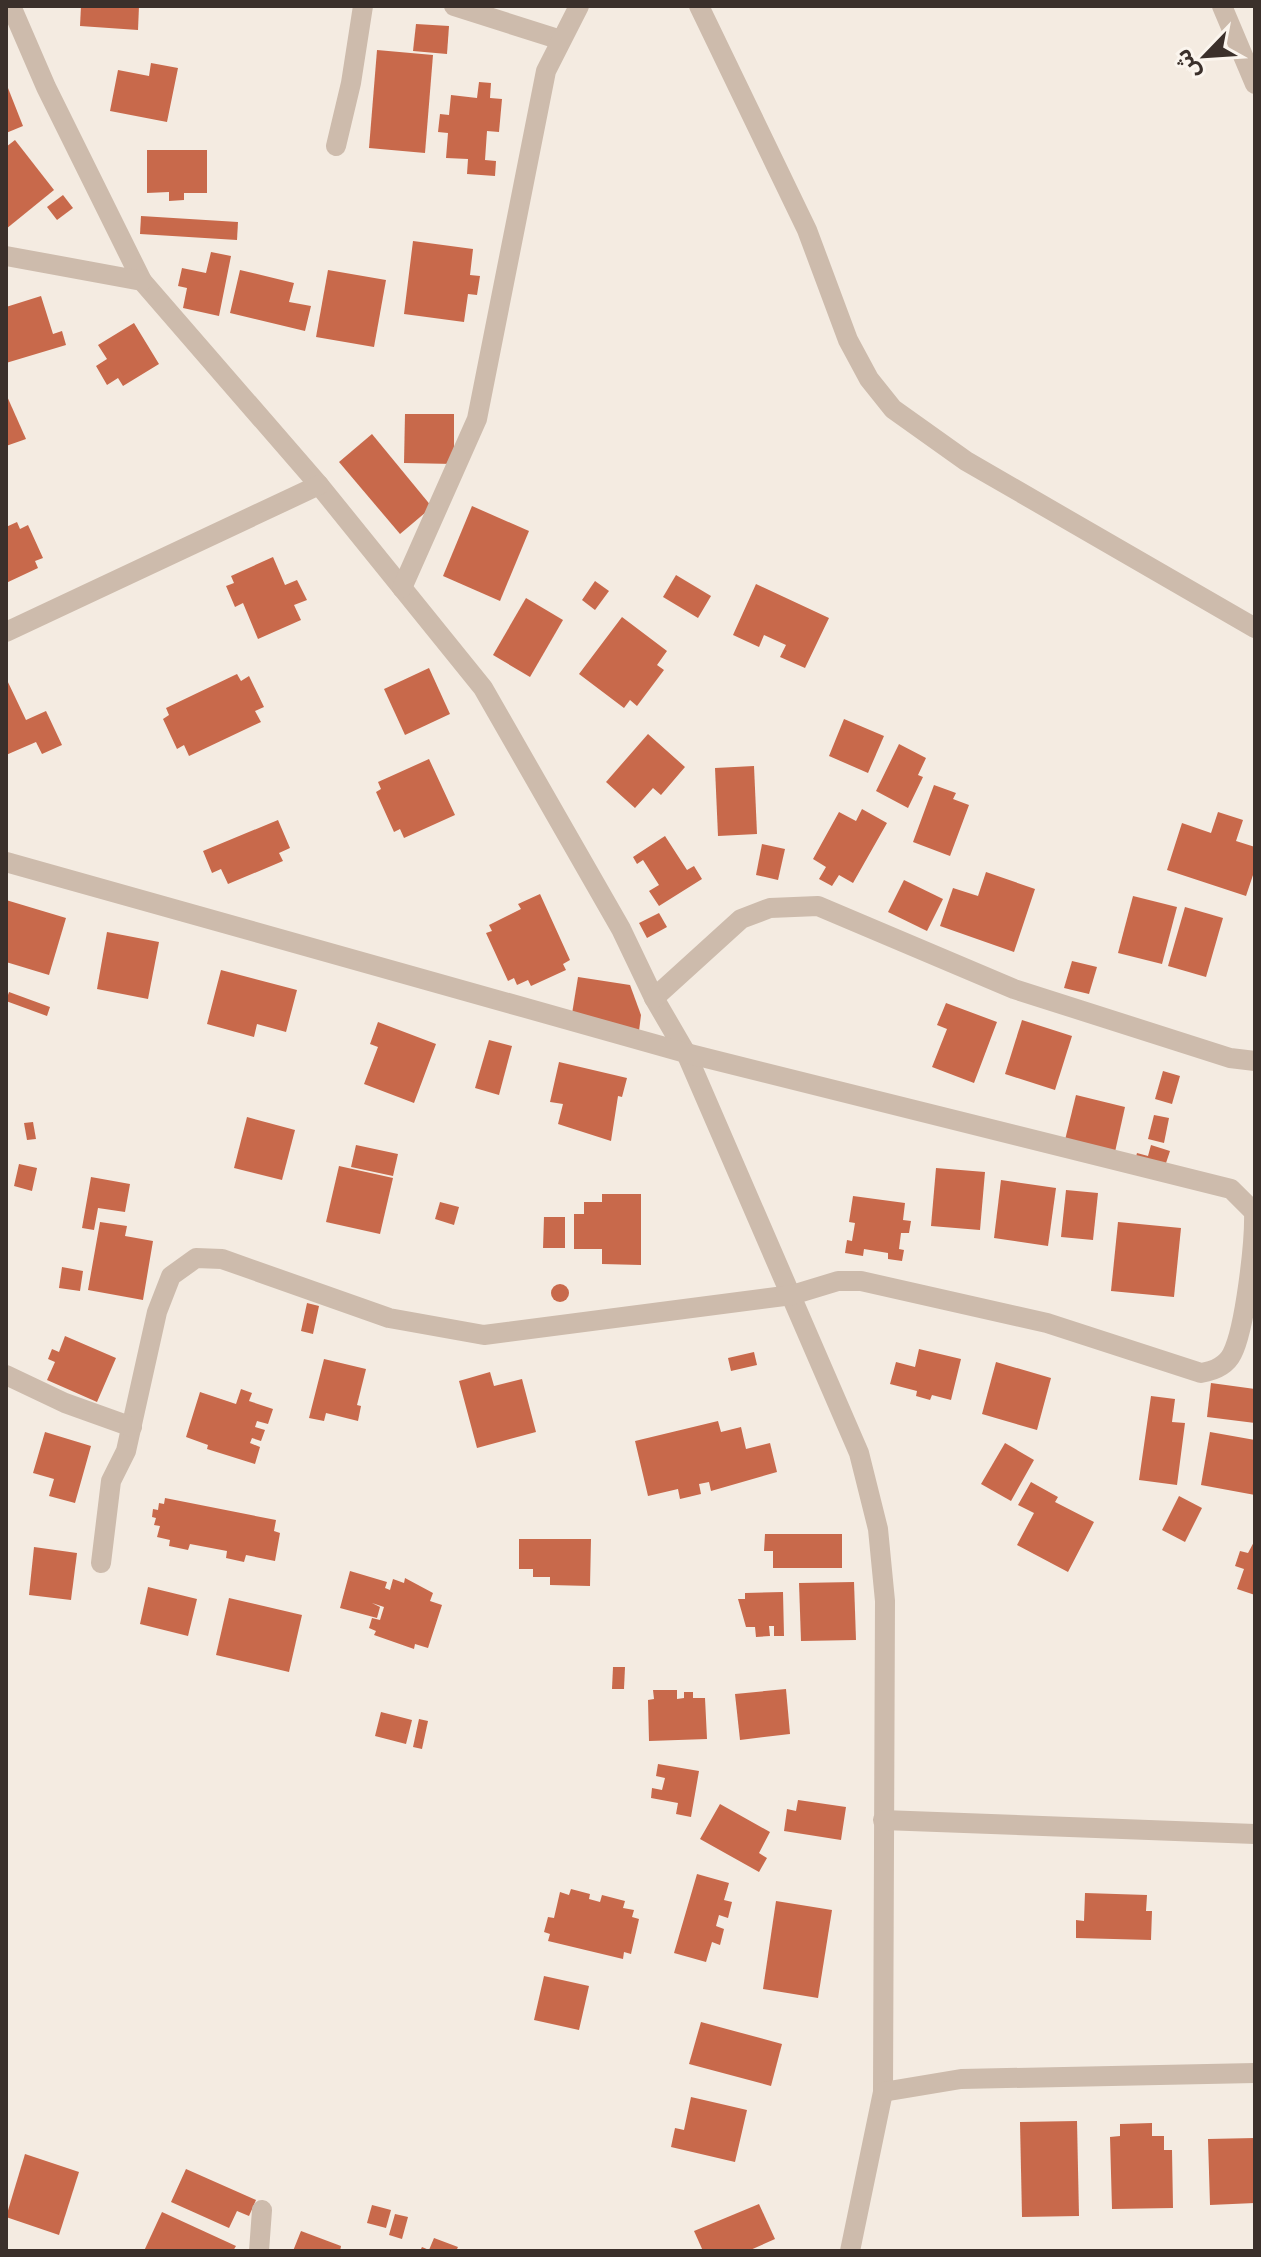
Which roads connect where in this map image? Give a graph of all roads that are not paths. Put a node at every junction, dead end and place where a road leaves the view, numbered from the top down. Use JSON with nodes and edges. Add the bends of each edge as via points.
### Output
{"nodes":[{"id":1,"x":11,"y":6,"type":"edge"},
{"id":2,"x":363,"y":6,"type":"edge"},
{"id":3,"x":454,"y":6,"type":"edge"},
{"id":4,"x":579,"y":6,"type":"edge"},
{"id":5,"x":699,"y":6,"type":"edge"},
{"id":6,"x":1222,"y":6,"type":"edge"},
{"id":7,"x":561,"y":40,"type":"junction"},
{"id":8,"x":1255,"y":84,"type":"edge"},
{"id":9,"x":336,"y":146,"type":"dead end"},
{"id":10,"x":6,"y":256,"type":"edge"},
{"id":11,"x":142,"y":281,"type":"junction"},
{"id":12,"x":319,"y":485,"type":"junction"},
{"id":13,"x":402,"y":588,"type":"junction"},
{"id":14,"x":1255,"y":628,"type":"edge"},
{"id":15,"x":6,"y":632,"type":"edge"},
{"id":16,"x":6,"y":862,"type":"edge"},
{"id":17,"x":654,"y":998,"type":"junction"},
{"id":18,"x":686,"y":1053,"type":"junction"},
{"id":19,"x":1255,"y":1061,"type":"edge"},
{"id":20,"x":792,"y":1295,"type":"junction"},
{"id":21,"x":6,"y":1375,"type":"edge"},
{"id":22,"x":132,"y":1427,"type":"junction"},
{"id":23,"x":101,"y":1563,"type":"dead end"},
{"id":24,"x":883,"y":1820,"type":"junction"},
{"id":25,"x":1255,"y":1834,"type":"edge"},
{"id":26,"x":1255,"y":2073,"type":"edge"},
{"id":27,"x":883,"y":2092,"type":"junction"},
{"id":28,"x":262,"y":2210,"type":"dead end"},
{"id":29,"x":259,"y":2251,"type":"edge"},
{"id":30,"x":850,"y":2251,"type":"edge"}],
"edges":[{"from":1,"to":11,"type":"street"},
{"from":2,"to":9,"type":"street"},
{"from":3,"to":7,"type":"street"},
{"from":4,"to":7,"type":"street"},
{"from":5,"to":14,"type":"street","via":[[807,230],[848,340],[893,409],[966,461]]},
{"from":6,"to":8,"type":"street"},
{"from":7,"to":13,"type":"street","via":[[546,71],[477,419]]},
{"from":10,"to":11,"type":"street"},
{"from":11,"to":12,"type":"street"},
{"from":12,"to":13,"type":"street"},
{"from":12,"to":15,"type":"street"},
{"from":13,"to":17,"type":"street","via":[[483,688],[621,929]]},
{"from":16,"to":18,"type":"street"},
{"from":17,"to":18,"type":"street"},
{"from":17,"to":19,"type":"street","via":[[741,919],[770,908],[818,906],[1014,989],[1230,1058]]},
{"from":18,"to":20,"type":"street"},
{"from":18,"to":20,"type":"street","via":[[1231,1189],[1254,1212],[1236,1344],[1231,1357],[1201,1373],[1047,1323],[861,1281],[838,1281]]},
{"from":20,"to":22,"type":"street","via":[[484,1335],[389,1318],[222,1259],[196,1258],[171,1276],[157,1312]]},
{"from":20,"to":24,"type":"street","via":[[859,1453],[878,1529],[885,1601]]},
{"from":21,"to":22,"type":"street"},
{"from":22,"to":23,"type":"street","via":[[111,1481]]},
{"from":24,"to":25,"type":"street"},
{"from":24,"to":27,"type":"street"},
{"from":26,"to":27,"type":"street","via":[[961,2079]]},
{"from":27,"to":30,"type":"street"},
{"from":28,"to":29,"type":"street"}]}
